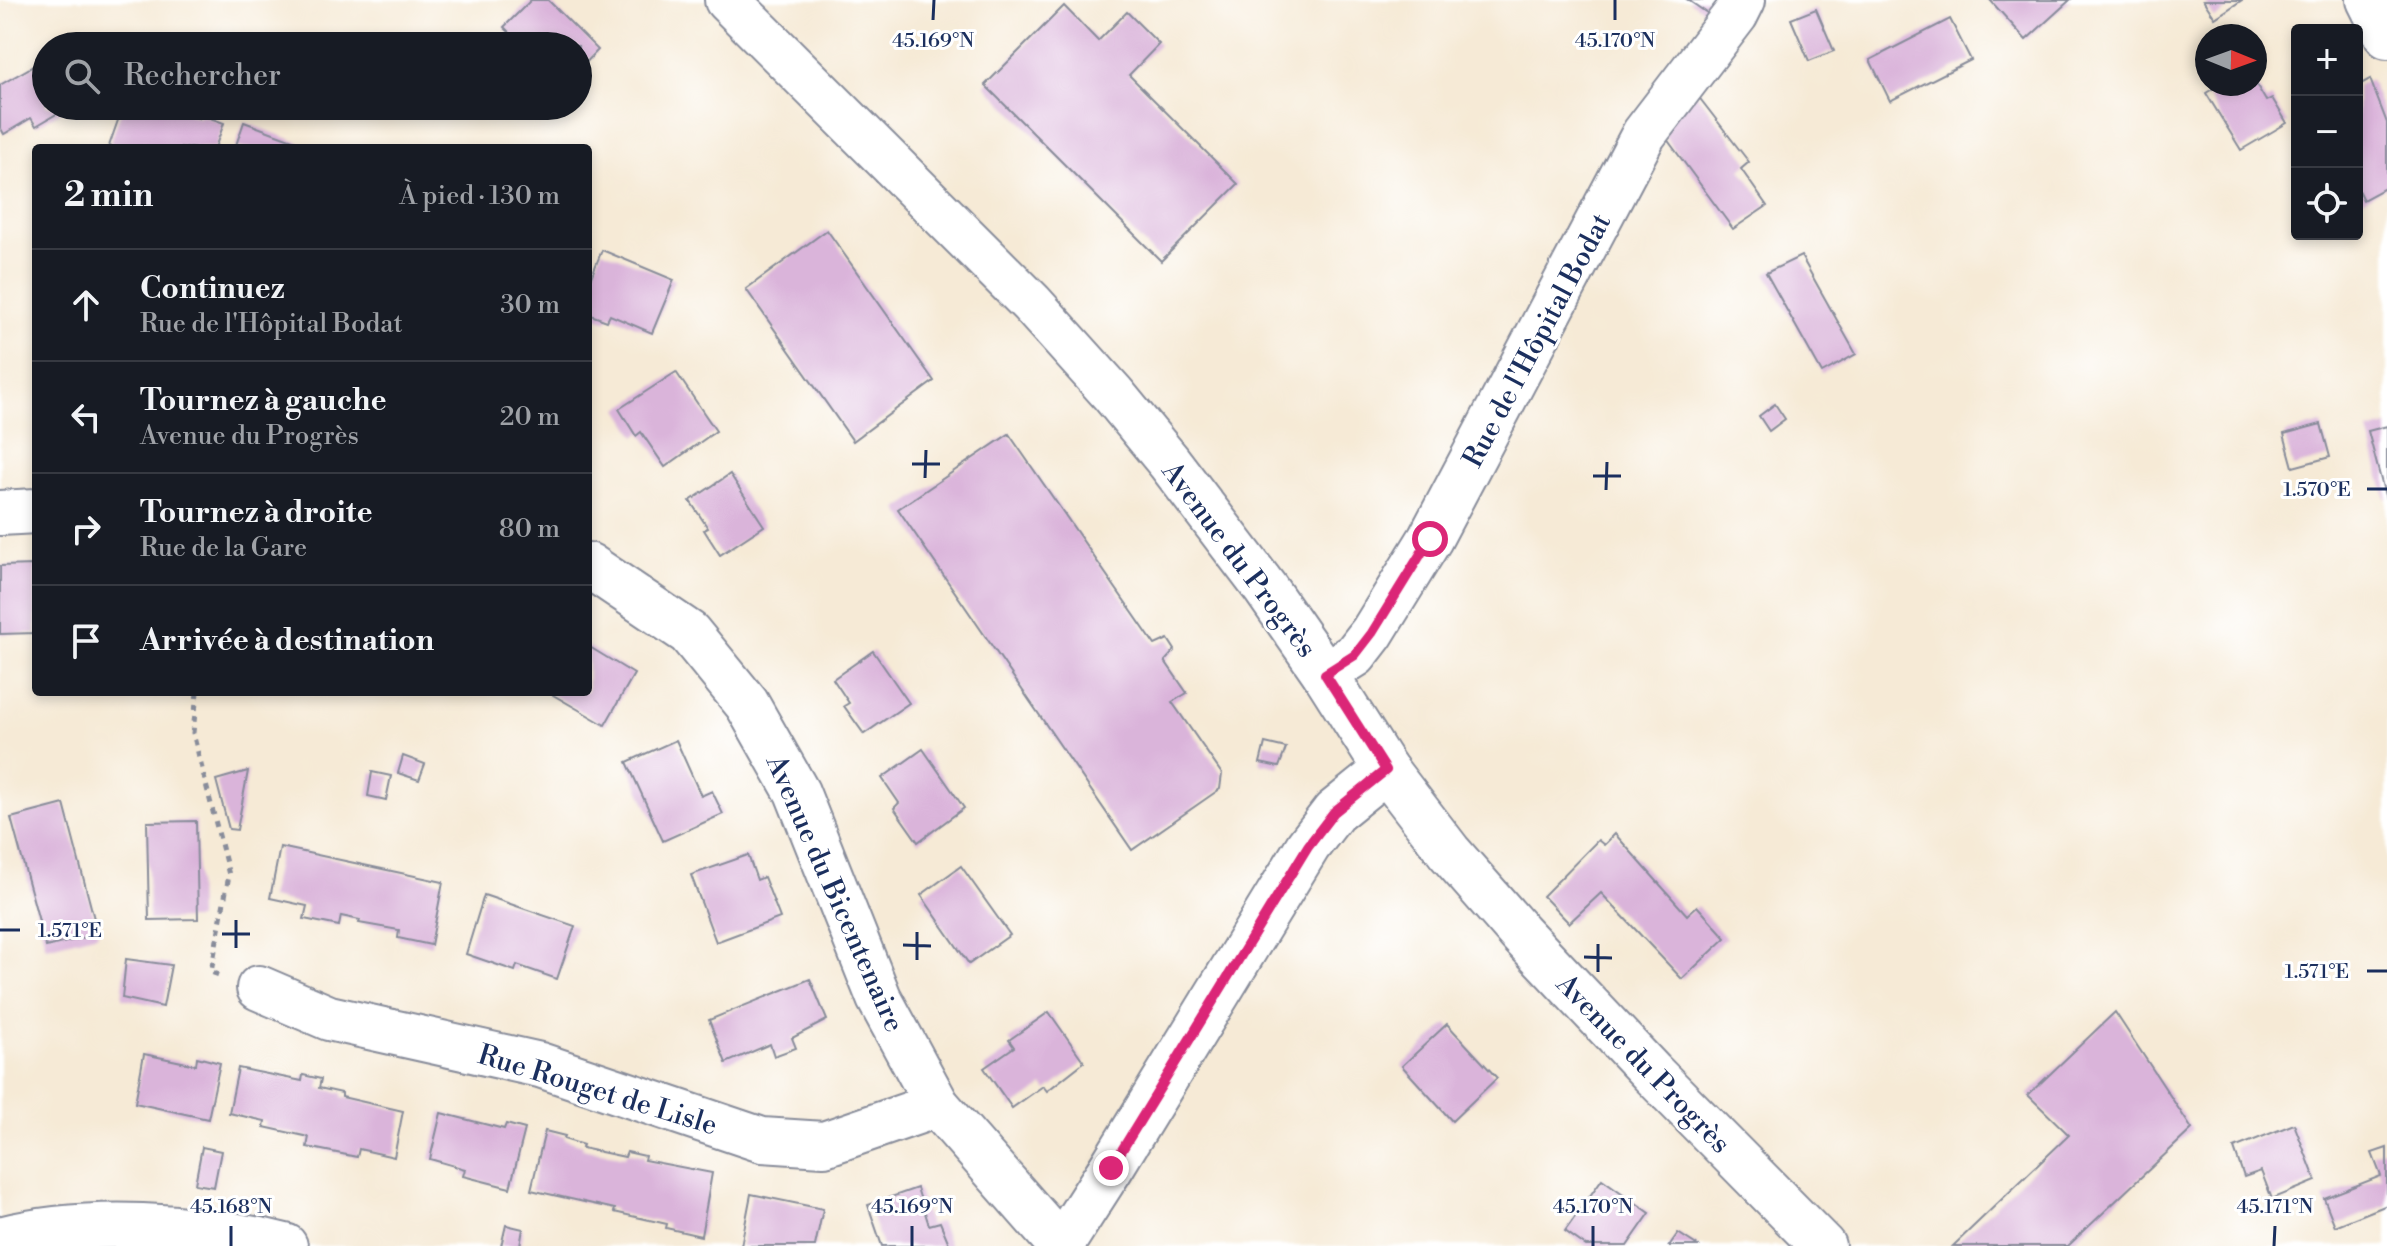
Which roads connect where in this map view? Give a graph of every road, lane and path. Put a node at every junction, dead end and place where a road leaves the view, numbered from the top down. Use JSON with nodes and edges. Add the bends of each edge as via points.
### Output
{"nodes":[{"id":1,"x":727,"y":0,"type":"edge"},
{"id":2,"x":1743,"y":0,"type":"edge"},
{"id":3,"x":2369,"y":0,"type":"edge"},
{"id":4,"x":2387,"y":36,"type":"edge"},
{"id":5,"x":32,"y":511,"type":"edge"},
{"id":6,"x":0,"y":513,"type":"edge"},
{"id":7,"x":592,"y":568,"type":"edge"},
{"id":8,"x":1325,"y":674,"type":"junction"},
{"id":9,"x":197,"y":696,"type":"edge"},
{"id":10,"x":1386,"y":770,"type":"junction"},
{"id":11,"x":259,"y":988,"type":"joint"},
{"id":12,"x":937,"y":1105,"type":"junction"},
{"id":13,"x":0,"y":1239,"type":"edge"},
{"id":14,"x":285,"y":1246,"type":"edge"},
{"id":15,"x":1061,"y":1246,"type":"edge"},
{"id":16,"x":1823,"y":1246,"type":"edge"}],
"edges":[{"from":1,"to":8,"type":"street","name":"Avenue du Progrès","via":[[1031,303],[1113,394],[1265,588]]},
{"from":2,"to":8,"type":"street","name":"Rue de l'Hôpital Bodat","via":[[1644,134],[1430,539],[1381,620],[1355,655]]},
{"from":3,"to":4,"type":"street"},
{"from":5,"to":6,"type":"street"},
{"from":7,"to":12,"type":"street","name":"Avenue du Bicentenaire","via":[[689,633],[747,704],[797,792],[879,998]]},
{"from":8,"to":10,"type":"street","name":"Avenue du Progrès"},
{"from":9,"to":11,"type":"path","via":[[193,733],[229,875],[211,972]]},
{"from":10,"to":15,"type":"street","via":[[1334,812],[1308,846]]},
{"from":10,"to":16,"type":"street","name":"Avenue du Progrès","via":[[1519,932]]},
{"from":11,"to":12,"type":"street","name":"Rue Rouget de Lisle","via":[[329,1018],[540,1065],[762,1140],[824,1144]]},
{"from":12,"to":15,"type":"street","name":"Avenue du Bicentenaire"},
{"from":13,"to":14,"type":"street","via":[[32,1231],[144,1224]]}]}
